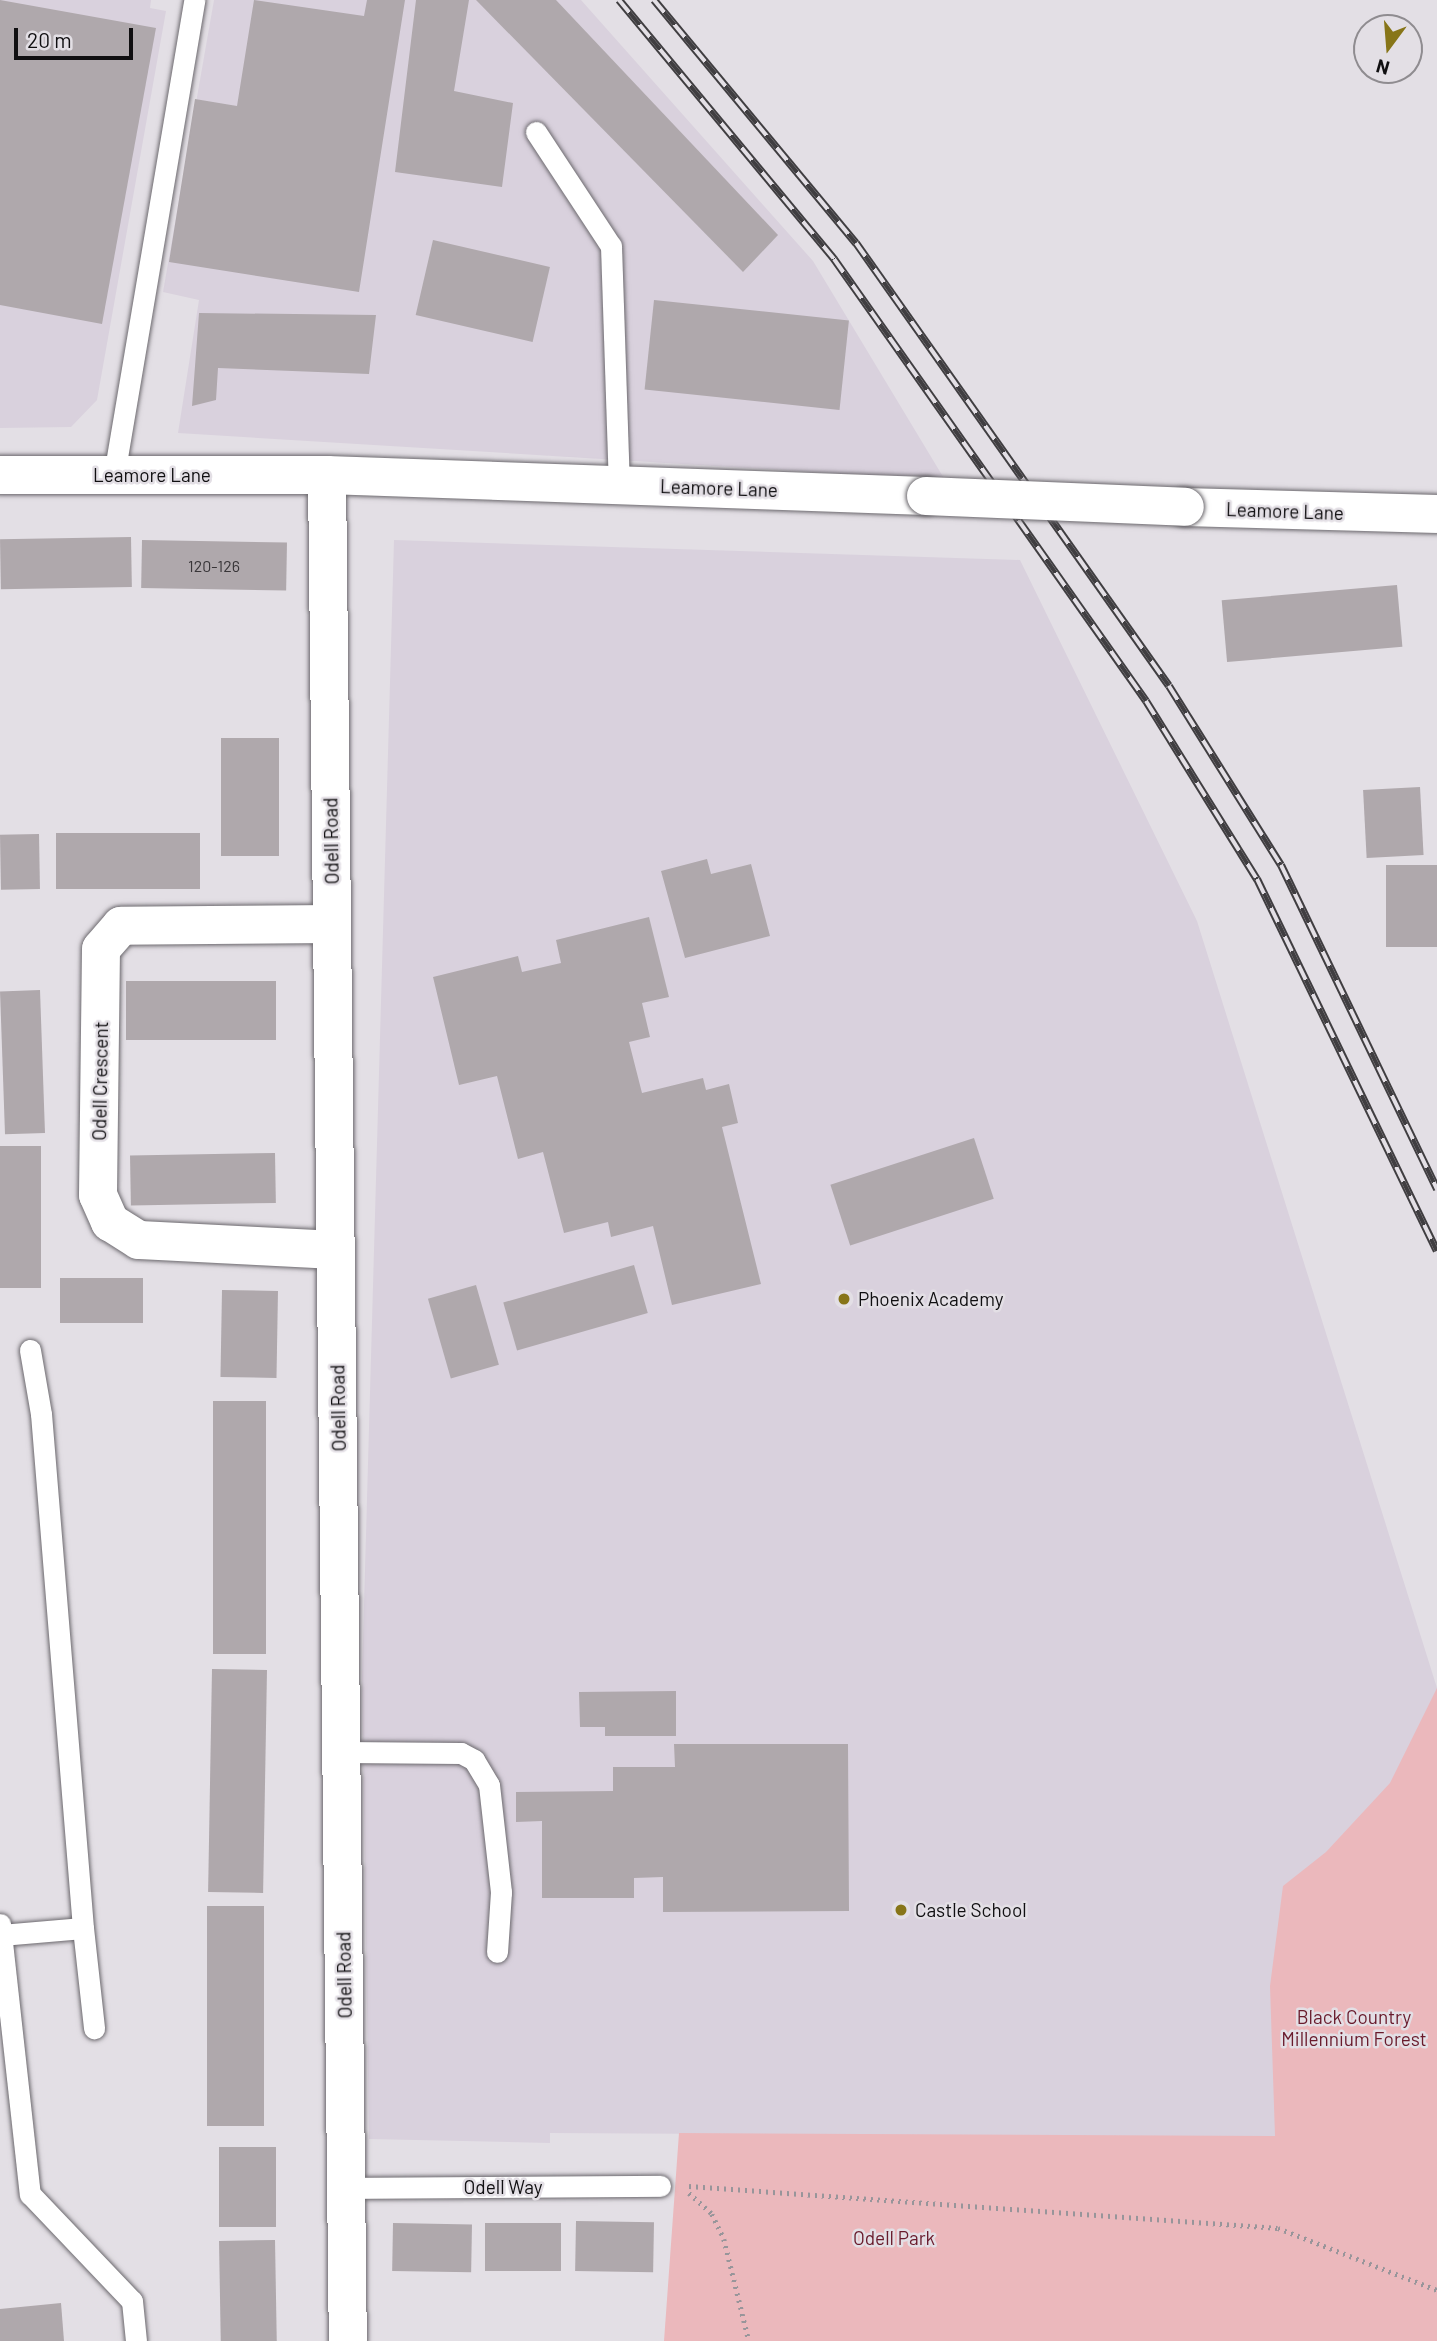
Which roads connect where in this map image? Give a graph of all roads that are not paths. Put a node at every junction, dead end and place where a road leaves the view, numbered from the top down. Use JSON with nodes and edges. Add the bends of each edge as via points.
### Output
{"nodes":[{"id":1,"x":194,"y":0,"type":"edge"},
{"id":2,"x":536,"y":132,"type":"dead end"},
{"id":3,"x":0,"y":475,"type":"edge"},
{"id":4,"x":114,"y":475,"type":"junction"},
{"id":5,"x":327,"y":475,"type":"junction"},
{"id":6,"x":618,"y":484,"type":"junction"},
{"id":7,"x":1437,"y":514,"type":"edge"},
{"id":8,"x":332,"y":924,"type":"junction"},
{"id":9,"x":336,"y":1250,"type":"junction"},
{"id":10,"x":30,"y":1350,"type":"dead end"},
{"id":11,"x":342,"y":1752,"type":"junction"},
{"id":12,"x":83,"y":1928,"type":"junction"},
{"id":13,"x":1,"y":1930,"type":"edge"},
{"id":14,"x":497,"y":1952,"type":"dead end"},
{"id":15,"x":94,"y":2028,"type":"dead end"},
{"id":16,"x":660,"y":2186,"type":"dead end"},
{"id":17,"x":346,"y":2188,"type":"junction"},
{"id":18,"x":136,"y":2341,"type":"edge"},
{"id":19,"x":348,"y":2341,"type":"edge"}],
"edges":[{"from":1,"to":4,"type":"lane"},
{"from":2,"to":6,"type":"lane","via":[[611,246]]},
{"from":3,"to":4,"type":"street","name":"Leamore Lane"},
{"from":4,"to":5,"type":"street","name":"Leamore Lane"},
{"from":5,"to":6,"type":"street","name":"Leamore Lane"},
{"from":5,"to":8,"type":"street","name":"Odell Road"},
{"from":6,"to":7,"type":"street","name":"Leamore Lane","bridge":true},
{"from":8,"to":9,"type":"street","name":"Odell Road"},
{"from":8,"to":9,"type":"street","name":"Odell Crescent","via":[[121,926],[101,949],[98,1195],[110,1222],[139,1240]]},
{"from":9,"to":11,"type":"street","name":"Odell Road"},
{"from":10,"to":12,"type":"lane","via":[[41,1414]]},
{"from":11,"to":14,"type":"lane","via":[[461,1753],[474,1760],[489,1785],[501,1892]]},
{"from":11,"to":17,"type":"street","name":"Odell Road"},
{"from":12,"to":13,"type":"lane"},
{"from":12,"to":15,"type":"lane"},
{"from":13,"to":18,"type":"lane","via":[[30,2193],[132,2301]]},
{"from":16,"to":17,"type":"lane","name":"Odell Way"},
{"from":17,"to":19,"type":"street","name":"Odell Road"}]}
